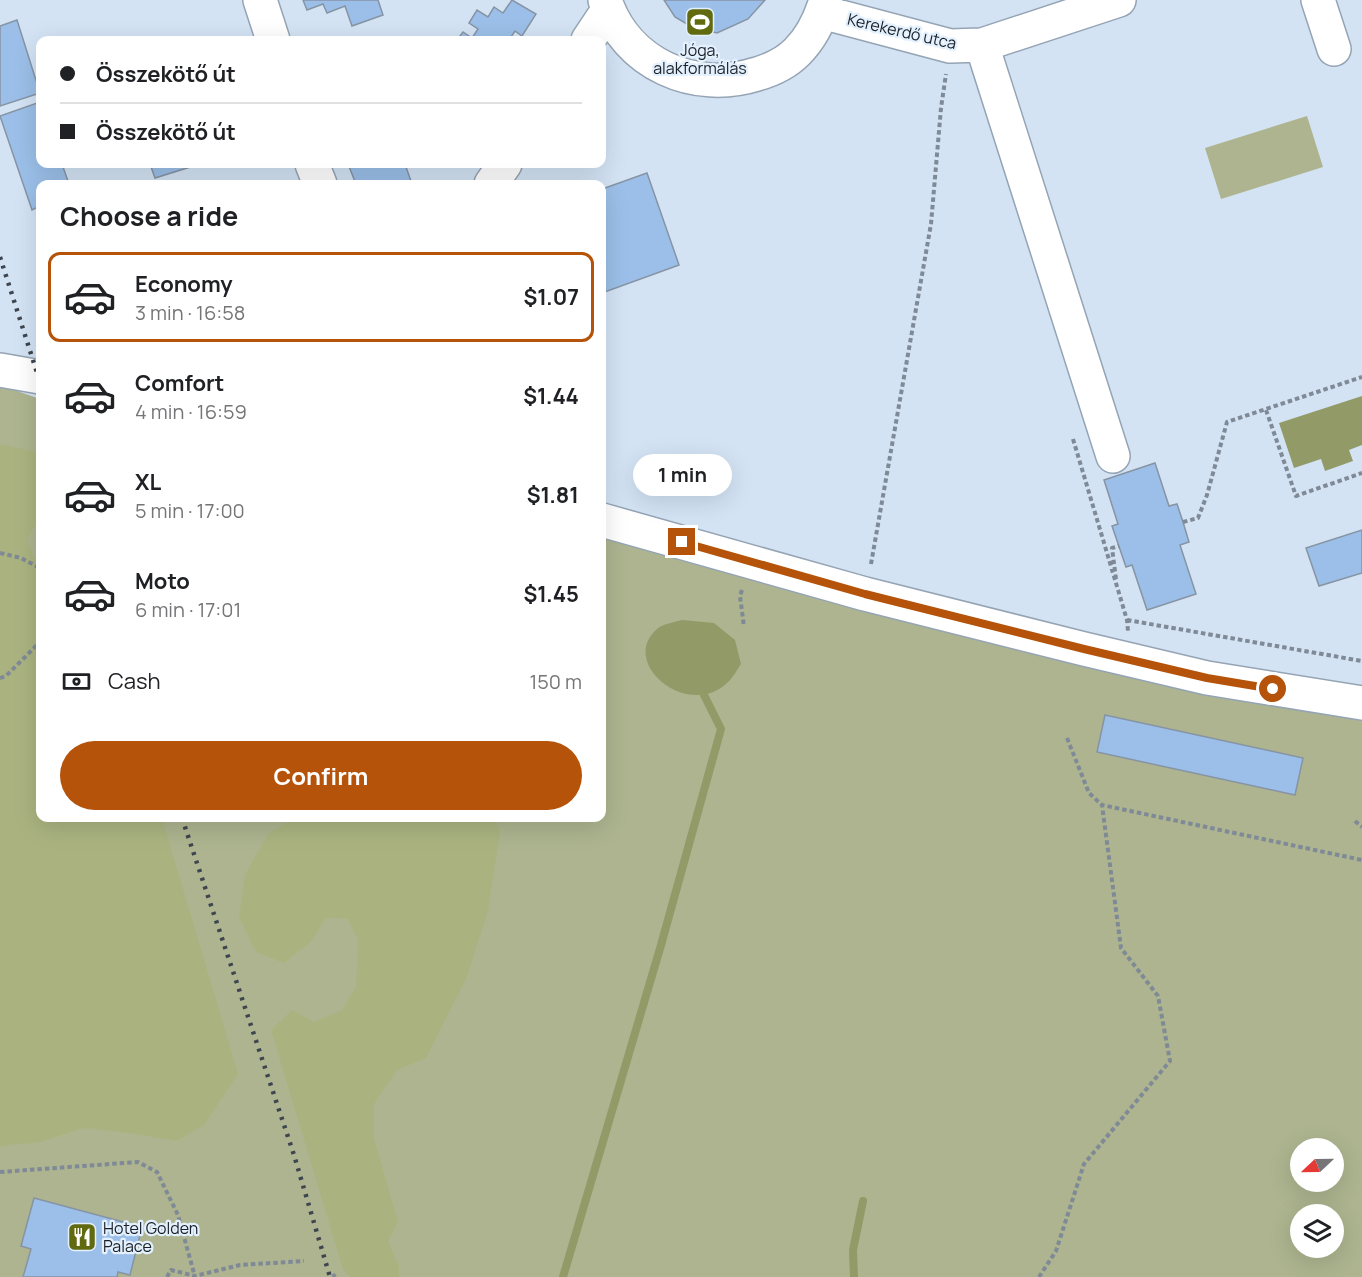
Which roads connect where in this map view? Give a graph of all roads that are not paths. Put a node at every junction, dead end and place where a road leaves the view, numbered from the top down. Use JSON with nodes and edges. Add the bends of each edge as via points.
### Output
{"nodes":[{"id":1,"x":260,"y":0,"type":"edge"},
{"id":2,"x":1119,"y":0,"type":"edge"},
{"id":3,"x":1318,"y":0,"type":"edge"},
{"id":4,"x":606,"y":5,"type":"edge"},
{"id":5,"x":824,"y":6,"type":"edge"},
{"id":6,"x":272,"y":36,"type":"edge"},
{"id":7,"x":590,"y":36,"type":"edge"},
{"id":8,"x":966,"y":45,"type":"junction"},
{"id":9,"x":1334,"y":49,"type":"dead end"},
{"id":10,"x":0,"y":370,"type":"edge"},
{"id":11,"x":36,"y":376,"type":"edge"},
{"id":12,"x":1113,"y":456,"type":"dead end"},
{"id":13,"x":606,"y":521,"type":"edge"},
{"id":14,"x":1362,"y":703,"type":"edge"}],
"edges":[{"from":1,"to":6,"type":"street"},
{"from":2,"to":8,"type":"street"},
{"from":3,"to":9,"type":"street"},
{"from":4,"to":5,"type":"street","via":[[624,37],[656,66],[682,75],[724,81],[764,72],[796,54],[809,38]]},
{"from":4,"to":7,"type":"street"},
{"from":5,"to":8,"type":"street","name":"Kerekerdő utca"},
{"from":8,"to":12,"type":"street"},
{"from":10,"to":11,"type":"street"},
{"from":13,"to":14,"type":"street","via":[[865,594],[1207,678]]}]}
